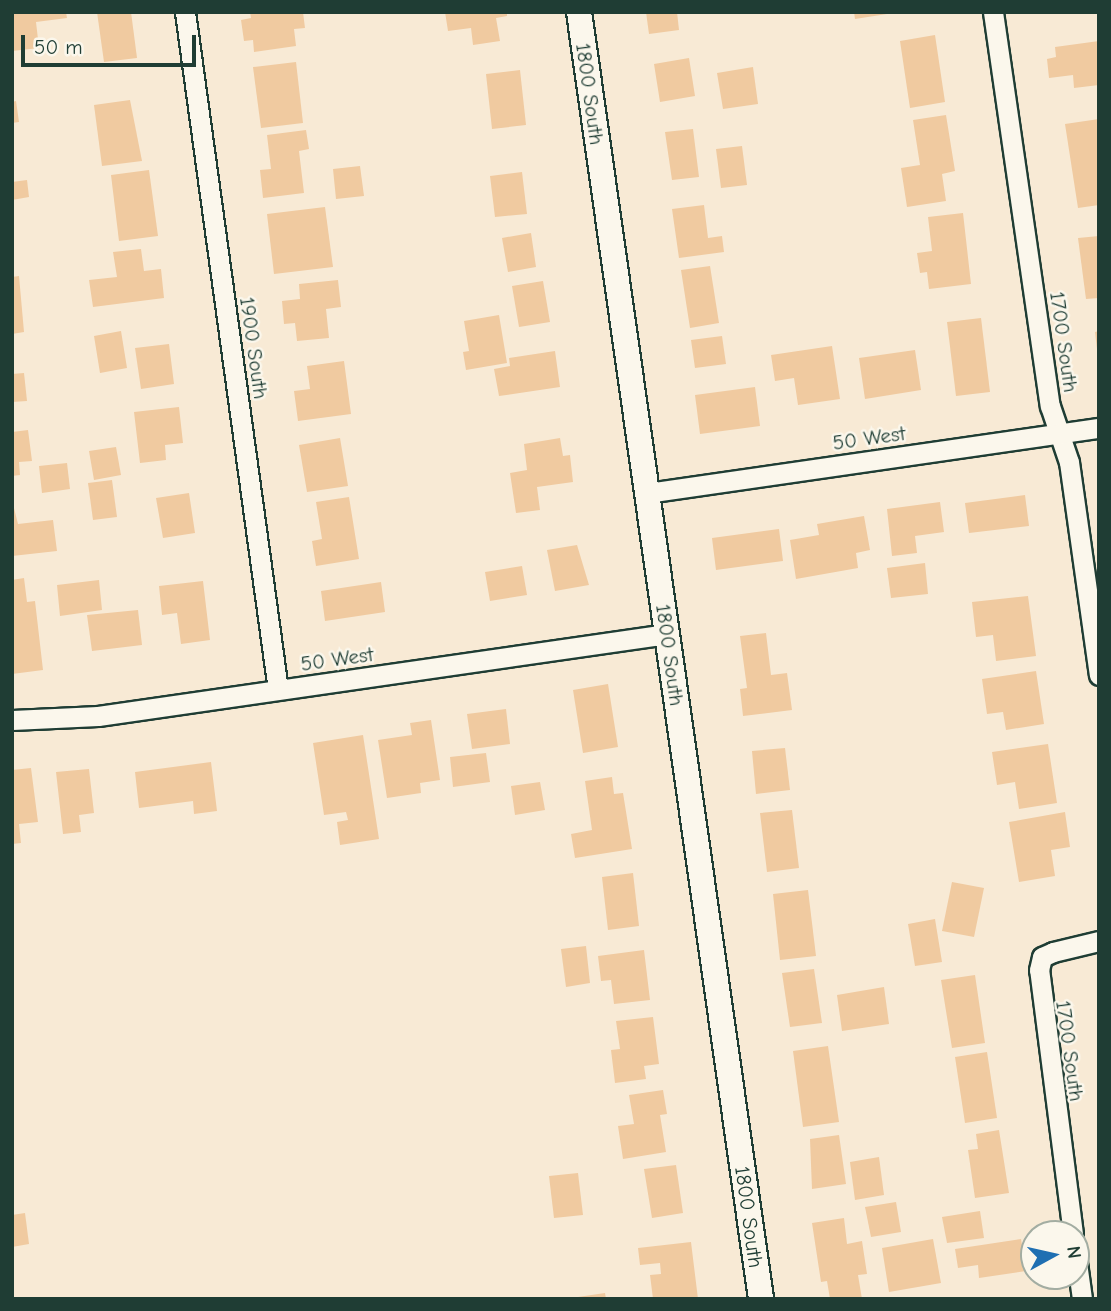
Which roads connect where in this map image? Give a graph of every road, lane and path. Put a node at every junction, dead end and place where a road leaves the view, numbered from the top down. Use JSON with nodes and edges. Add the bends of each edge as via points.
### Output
{"nodes":[{"id":1,"x":185,"y":12,"type":"edge"},
{"id":2,"x":579,"y":12,"type":"edge"},
{"id":3,"x":993,"y":12,"type":"edge"},
{"id":4,"x":1099,"y":428,"type":"edge"},
{"id":5,"x":1059,"y":433,"type":"junction"},
{"id":6,"x":647,"y":493,"type":"junction"},
{"id":7,"x":667,"y":634,"type":"junction"},
{"id":8,"x":1099,"y":676,"type":"edge"},
{"id":9,"x":278,"y":690,"type":"junction"},
{"id":10,"x":12,"y":720,"type":"edge"},
{"id":11,"x":1099,"y":941,"type":"edge"},
{"id":12,"x":1071,"y":1220,"type":"edge"},
{"id":13,"x":761,"y":1299,"type":"edge"}],
"edges":[{"from":1,"to":9,"type":"street","name":"1900 South"},
{"from":2,"to":6,"type":"street","name":"1800 South"},
{"from":3,"to":5,"type":"street","name":"1700 South","via":[[1050,407]]},
{"from":4,"to":5,"type":"street","name":"50 West"},
{"from":5,"to":6,"type":"street","name":"50 West"},
{"from":5,"to":8,"type":"street","name":"1700 South","via":[[1069,462]]},
{"from":6,"to":7,"type":"street","name":"1800 South"},
{"from":7,"to":9,"type":"street","name":"50 West"},
{"from":7,"to":13,"type":"street","name":"1800 South"},
{"from":9,"to":10,"type":"street","name":"50 West","via":[[98,716]]},
{"from":11,"to":12,"type":"street","name":"1700 South","via":[[1064,947],[1042,957],[1038,983]]}]}
